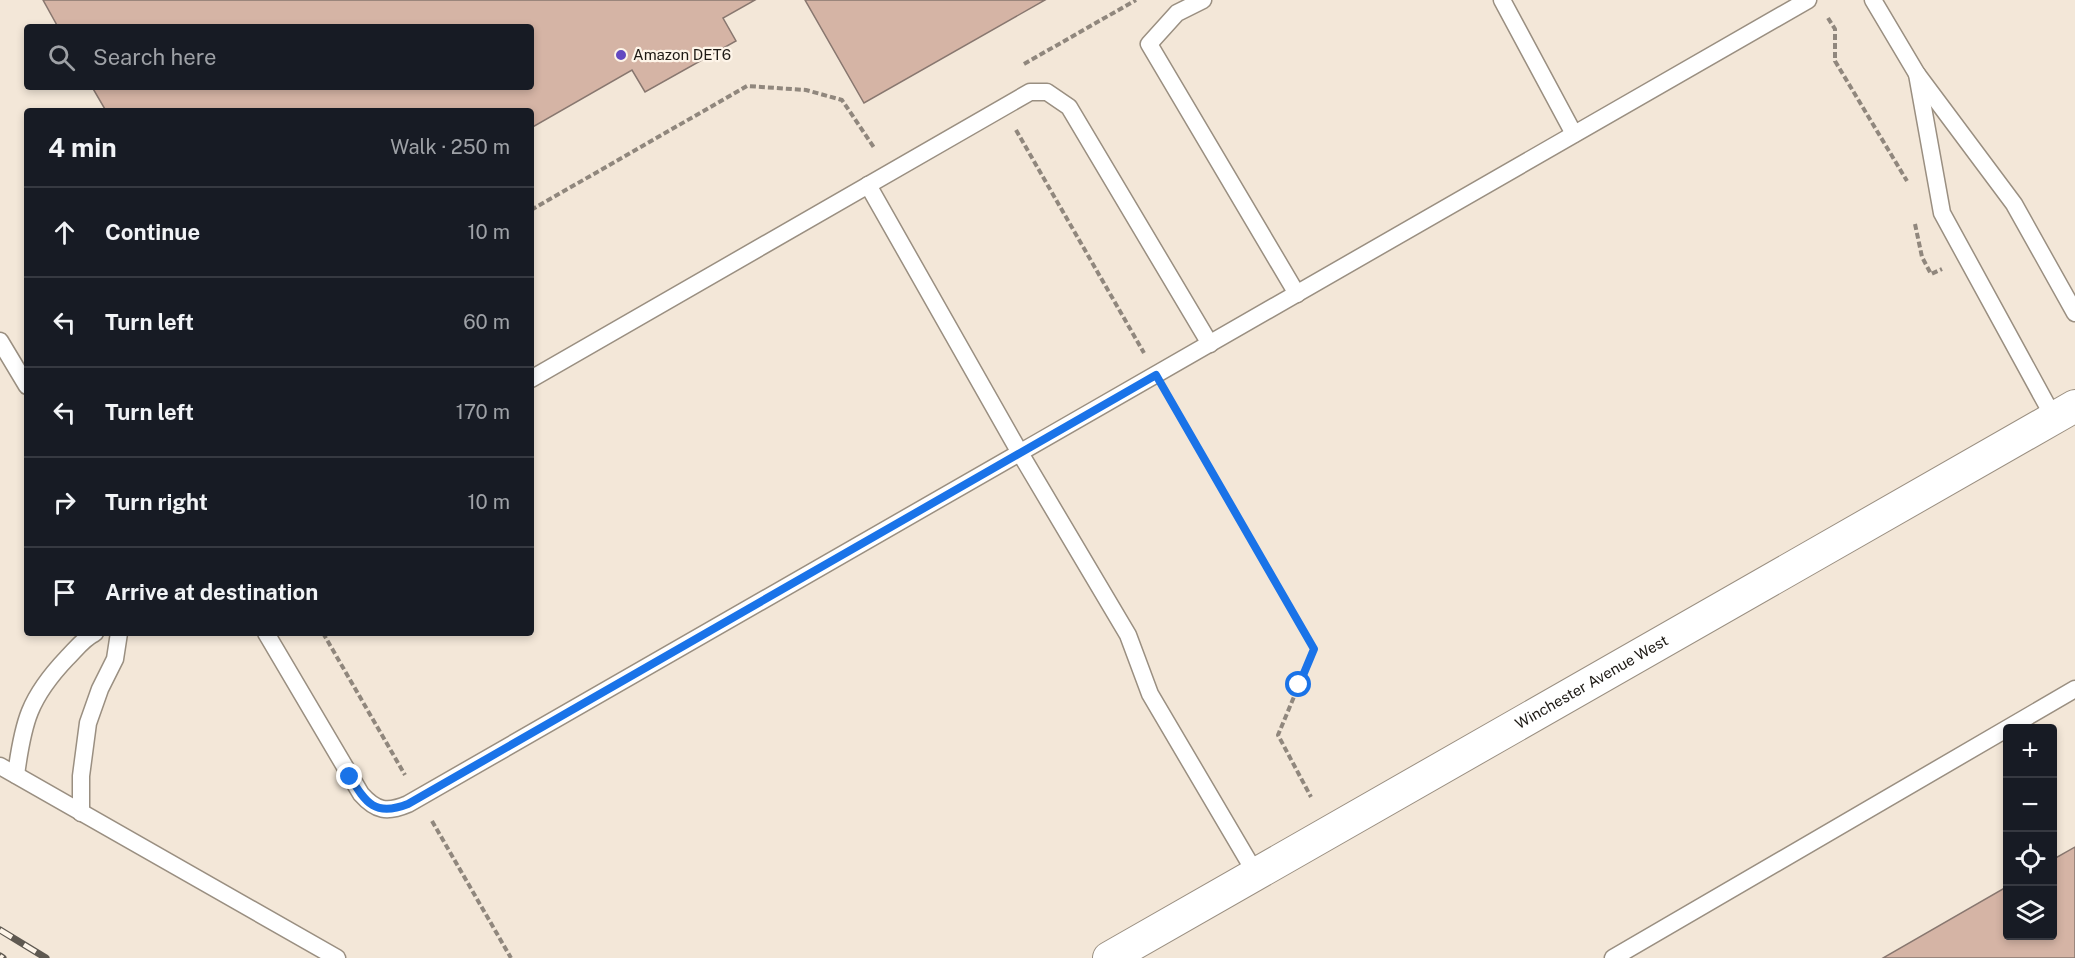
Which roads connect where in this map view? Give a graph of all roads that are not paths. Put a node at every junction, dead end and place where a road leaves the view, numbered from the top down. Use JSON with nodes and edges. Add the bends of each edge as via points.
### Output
{"nodes":[{"id":1,"x":1203,"y":0,"type":"edge"},
{"id":2,"x":1502,"y":0,"type":"edge"},
{"id":3,"x":1808,"y":0,"type":"edge"},
{"id":4,"x":1874,"y":0,"type":"edge"},
{"id":5,"x":1917,"y":74,"type":"junction"},
{"id":6,"x":1574,"y":134,"type":"junction"},
{"id":7,"x":868,"y":185,"type":"junction"},
{"id":8,"x":1297,"y":294,"type":"junction"},
{"id":9,"x":2075,"y":313,"type":"edge"},
{"id":10,"x":0,"y":341,"type":"edge"},
{"id":11,"x":1210,"y":344,"type":"junction"},
{"id":12,"x":534,"y":377,"type":"edge"},
{"id":13,"x":24,"y":381,"type":"edge"},
{"id":14,"x":2064,"y":412,"type":"edge"},
{"id":15,"x":1020,"y":453,"type":"junction"},
{"id":16,"x":88,"y":636,"type":"edge"},
{"id":17,"x":119,"y":636,"type":"edge"},
{"id":18,"x":268,"y":636,"type":"edge"},
{"id":19,"x":2075,"y":689,"type":"edge"},
{"id":20,"x":0,"y":766,"type":"edge"},
{"id":21,"x":16,"y":775,"type":"junction"},
{"id":22,"x":81,"y":813,"type":"junction"},
{"id":23,"x":1256,"y":873,"type":"junction"},
{"id":24,"x":337,"y":958,"type":"edge"},
{"id":25,"x":1109,"y":958,"type":"edge"},
{"id":26,"x":1613,"y":958,"type":"edge"}],
"edges":[{"from":1,"to":8,"type":"lane","via":[[1177,13],[1149,44]]},
{"from":2,"to":6,"type":"lane"},
{"from":3,"to":6,"type":"lane"},
{"from":4,"to":5,"type":"lane"},
{"from":5,"to":9,"type":"lane","via":[[2014,204]]},
{"from":5,"to":14,"type":"lane","via":[[1942,213],[1965,257]]},
{"from":6,"to":8,"type":"lane"},
{"from":7,"to":11,"type":"lane","via":[[1030,92],[1047,93],[1069,107]]},
{"from":7,"to":12,"type":"lane"},
{"from":7,"to":15,"type":"lane"},
{"from":8,"to":11,"type":"lane"},
{"from":10,"to":13,"type":"lane"},
{"from":11,"to":15,"type":"lane"},
{"from":14,"to":23,"type":"street","name":"Winchester Avenue West"},
{"from":15,"to":18,"type":"lane","via":[[394,810],[371,805],[360,794]]},
{"from":15,"to":23,"type":"lane","via":[[1128,635],[1150,694]]},
{"from":16,"to":21,"type":"lane","via":[[35,696],[21,734]]},
{"from":17,"to":22,"type":"lane","via":[[115,659],[88,723]]},
{"from":19,"to":26,"type":"lane"},
{"from":20,"to":21,"type":"lane"},
{"from":21,"to":22,"type":"lane"},
{"from":22,"to":24,"type":"lane"},
{"from":23,"to":25,"type":"street","name":"Winchester Avenue West"}]}
